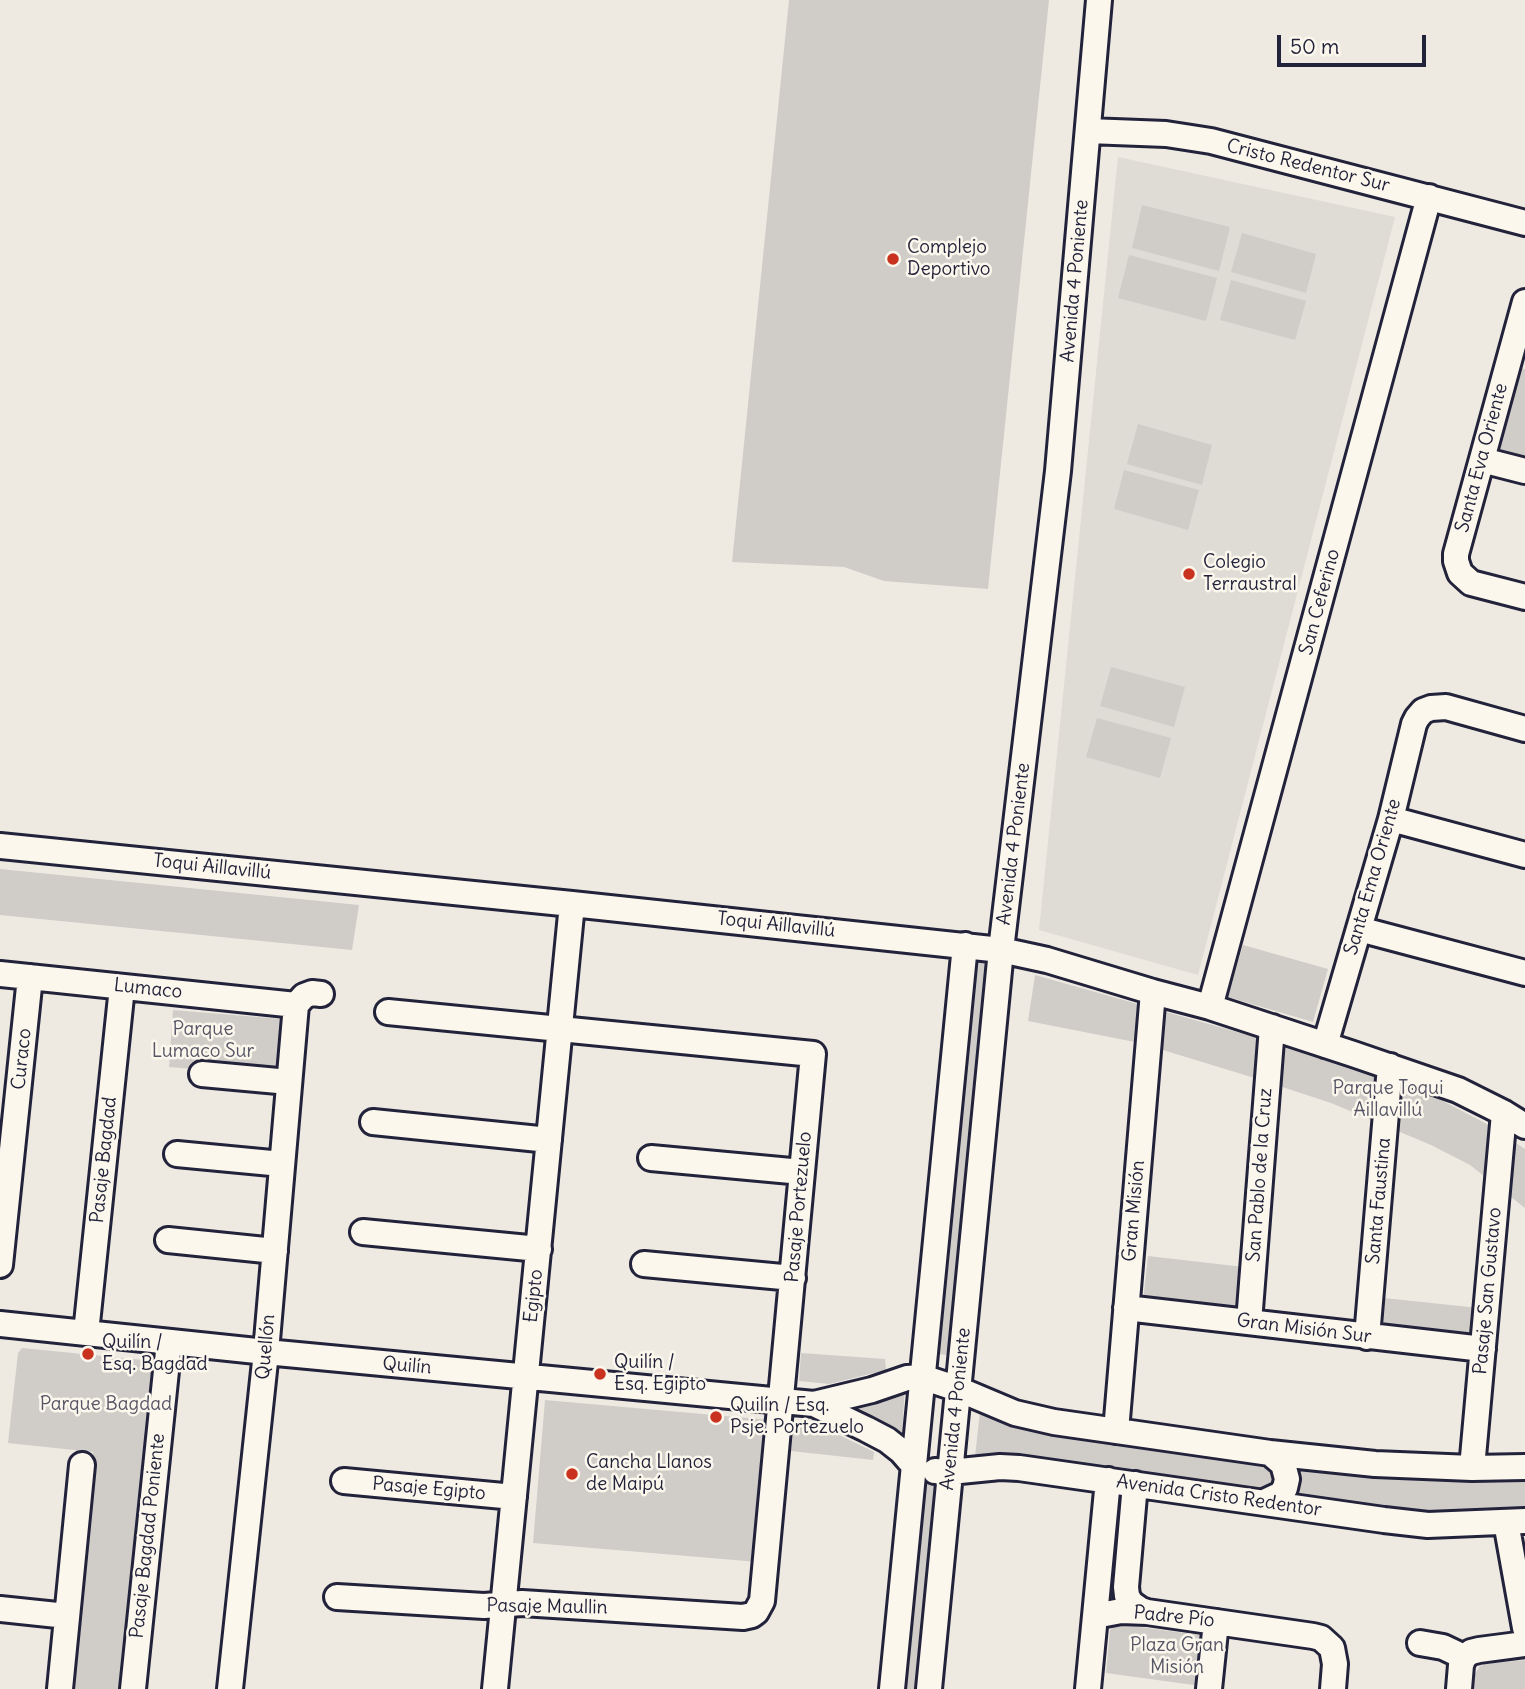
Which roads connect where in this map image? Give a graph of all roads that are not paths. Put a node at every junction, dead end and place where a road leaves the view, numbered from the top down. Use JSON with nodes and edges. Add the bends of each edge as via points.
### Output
{"nodes":[{"id":1,"x":1098,"y":0,"type":"edge"},
{"id":2,"x":1088,"y":131,"type":"junction"},
{"id":3,"x":1429,"y":197,"type":"junction"},
{"id":4,"x":1525,"y":223,"type":"edge"},
{"id":5,"x":1525,"y":302,"type":"edge"},
{"id":6,"x":1518,"y":351,"type":"edge"},
{"id":7,"x":1482,"y":460,"type":"junction"},
{"id":8,"x":1525,"y":471,"type":"edge"},
{"id":9,"x":1525,"y":597,"type":"edge"},
{"id":10,"x":1525,"y":729,"type":"edge"},
{"id":11,"x":1391,"y":819,"type":"junction"},
{"id":12,"x":0,"y":846,"type":"edge"},
{"id":13,"x":1525,"y":855,"type":"edge"},
{"id":14,"x":572,"y":904,"type":"junction"},
{"id":15,"x":1359,"y":929,"type":"junction"},
{"id":16,"x":965,"y":945,"type":"junction"},
{"id":17,"x":1001,"y":950,"type":"junction"},
{"id":18,"x":1525,"y":973,"type":"edge"},
{"id":19,"x":0,"y":974,"type":"edge"},
{"id":20,"x":30,"y":977,"type":"junction"},
{"id":21,"x":122,"y":987,"type":"junction"},
{"id":22,"x":1153,"y":992,"type":"junction"},
{"id":23,"x":321,"y":994,"type":"dead end"},
{"id":24,"x":296,"y":1005,"type":"junction"},
{"id":25,"x":1210,"y":1006,"type":"junction"},
{"id":26,"x":388,"y":1013,"type":"dead end"},
{"id":27,"x":1272,"y":1027,"type":"junction"},
{"id":28,"x":559,"y":1029,"type":"junction"},
{"id":29,"x":1325,"y":1045,"type":"junction"},
{"id":30,"x":1390,"y":1066,"type":"junction"},
{"id":31,"x":202,"y":1074,"type":"dead end"},
{"id":32,"x":289,"y":1082,"type":"junction"},
{"id":33,"x":1515,"y":1120,"type":"edge"},
{"id":34,"x":373,"y":1122,"type":"dead end"},
{"id":35,"x":549,"y":1140,"type":"junction"},
{"id":36,"x":177,"y":1154,"type":"dead end"},
{"id":37,"x":651,"y":1158,"type":"dead end"},
{"id":38,"x":282,"y":1164,"type":"junction"},
{"id":39,"x":802,"y":1172,"type":"junction"},
{"id":40,"x":363,"y":1232,"type":"dead end"},
{"id":41,"x":169,"y":1240,"type":"dead end"},
{"id":42,"x":539,"y":1249,"type":"junction"},
{"id":43,"x":275,"y":1251,"type":"junction"},
{"id":44,"x":644,"y":1264,"type":"dead end"},
{"id":45,"x":0,"y":1265,"type":"edge"},
{"id":46,"x":793,"y":1278,"type":"junction"},
{"id":47,"x":1126,"y":1308,"type":"junction"},
{"id":48,"x":1249,"y":1322,"type":"junction"},
{"id":49,"x":0,"y":1324,"type":"edge"},
{"id":50,"x":86,"y":1333,"type":"junction"},
{"id":51,"x":1367,"y":1336,"type":"junction"},
{"id":52,"x":169,"y":1342,"type":"junction"},
{"id":53,"x":1483,"y":1349,"type":"junction"},
{"id":54,"x":266,"y":1352,"type":"junction"},
{"id":55,"x":526,"y":1377,"type":"junction"},
{"id":56,"x":922,"y":1377,"type":"junction"},
{"id":57,"x":958,"y":1389,"type":"junction"},
{"id":58,"x":782,"y":1401,"type":"junction"},
{"id":59,"x":814,"y":1404,"type":"junction"},
{"id":60,"x":1116,"y":1431,"type":"junction"},
{"id":61,"x":1270,"y":1453,"type":"junction"},
{"id":62,"x":82,"y":1465,"type":"dead end"},
{"id":63,"x":914,"y":1466,"type":"junction"},
{"id":64,"x":1525,"y":1466,"type":"edge"},
{"id":65,"x":1472,"y":1468,"type":"junction"},
{"id":66,"x":950,"y":1472,"type":"junction"},
{"id":67,"x":1108,"y":1480,"type":"junction"},
{"id":68,"x":344,"y":1481,"type":"dead end"},
{"id":69,"x":1135,"y":1484,"type":"junction"},
{"id":70,"x":514,"y":1497,"type":"junction"},
{"id":71,"x":1264,"y":1502,"type":"junction"},
{"id":72,"x":1515,"y":1521,"type":"edge"},
{"id":73,"x":337,"y":1597,"type":"dead end"},
{"id":74,"x":503,"y":1604,"type":"junction"},
{"id":75,"x":0,"y":1609,"type":"edge"},
{"id":76,"x":756,"y":1612,"type":"joint"},
{"id":77,"x":1147,"y":1612,"type":"junction"},
{"id":78,"x":67,"y":1616,"type":"junction"},
{"id":79,"x":1095,"y":1616,"type":"junction"},
{"id":80,"x":1216,"y":1622,"type":"junction"},
{"id":81,"x":1525,"y":1628,"type":"edge"},
{"id":82,"x":1420,"y":1643,"type":"dead end"},
{"id":83,"x":1525,"y":1644,"type":"edge"},
{"id":84,"x":1464,"y":1657,"type":"junction"},
{"id":85,"x":60,"y":1689,"type":"edge"},
{"id":86,"x":132,"y":1689,"type":"edge"},
{"id":87,"x":230,"y":1689,"type":"edge"},
{"id":88,"x":495,"y":1689,"type":"edge"},
{"id":89,"x":892,"y":1689,"type":"edge"},
{"id":90,"x":929,"y":1689,"type":"edge"},
{"id":91,"x":1088,"y":1689,"type":"edge"},
{"id":92,"x":1209,"y":1689,"type":"edge"},
{"id":93,"x":1333,"y":1689,"type":"edge"},
{"id":94,"x":1459,"y":1689,"type":"edge"}],
"edges":[{"from":1,"to":2,"type":"street","name":"Avenida 4 Poniente"},
{"from":2,"to":3,"type":"street","name":"Cristo Redentor Sur","via":[[1187,136]]},
{"from":2,"to":17,"type":"street","name":"Avenida 4 Poniente","via":[[1058,471]]},
{"from":3,"to":4,"type":"street","name":"Cristo Redentor Sur"},
{"from":3,"to":25,"type":"street","name":"San Ceferino"},
{"from":5,"to":6,"type":"street","name":"Santa Eva Oriente"},
{"from":6,"to":7,"type":"street","name":"Santa Eva Oriente"},
{"from":7,"to":8,"type":"street"},
{"from":7,"to":9,"type":"street","name":"Santa Eva Oriente","via":[[1456,561],[1471,583]]},
{"from":10,"to":11,"type":"street","name":"Santa Ema Oriente","via":[[1446,707],[1423,711],[1414,724]]},
{"from":11,"to":13,"type":"street"},
{"from":11,"to":15,"type":"street","name":"Santa Ema Oriente"},
{"from":12,"to":14,"type":"street","name":"Toqui Aillavillú"},
{"from":14,"to":16,"type":"street","name":"Toqui Aillavillú"},
{"from":14,"to":28,"type":"street","name":"Egipto"},
{"from":15,"to":18,"type":"street"},
{"from":15,"to":29,"type":"street","name":"Santa Ema Oriente"},
{"from":16,"to":17,"type":"street","name":"Toqui Aillavillú"},
{"from":16,"to":56,"type":"street","name":"Avenida 4 Poniente"},
{"from":17,"to":22,"type":"street","name":"Toqui Aillavillú"},
{"from":17,"to":57,"type":"street","name":"Avenida 4 Poniente"},
{"from":19,"to":20,"type":"street","name":"Lumaco"},
{"from":20,"to":21,"type":"street","name":"Lumaco"},
{"from":20,"to":45,"type":"street","name":"Curaco"},
{"from":21,"to":24,"type":"street","name":"Lumaco"},
{"from":21,"to":50,"type":"street","name":"Pasaje Bagdad"},
{"from":22,"to":25,"type":"street","name":"Toqui Aillavillú"},
{"from":22,"to":47,"type":"street","name":"Gran Misión"},
{"from":23,"to":24,"type":"street","via":[[307,994]]},
{"from":24,"to":32,"type":"street","name":"Quellón"},
{"from":25,"to":27,"type":"street","name":"Toqui Aillavillú"},
{"from":26,"to":28,"type":"street"},
{"from":27,"to":29,"type":"street","name":"Toqui Aillavillú"},
{"from":27,"to":48,"type":"street","name":"San Pablo de la Cruz"},
{"from":28,"to":35,"type":"street","name":"Egipto"},
{"from":28,"to":39,"type":"street","name":"Pasaje Portezuelo","via":[[813,1054]]},
{"from":29,"to":30,"type":"street","name":"Toqui Aillavillú"},
{"from":30,"to":33,"type":"street","name":"Toqui Aillavillú","via":[[1458,1090]]},
{"from":30,"to":51,"type":"street","name":"Santa Faustina"},
{"from":31,"to":32,"type":"street"},
{"from":32,"to":38,"type":"street","name":"Quellón"},
{"from":33,"to":53,"type":"street","name":"Pasaje San Gustavo"},
{"from":34,"to":35,"type":"street"},
{"from":35,"to":42,"type":"street","name":"Egipto"},
{"from":36,"to":38,"type":"street"},
{"from":37,"to":39,"type":"street"},
{"from":38,"to":43,"type":"street","name":"Quellón"},
{"from":39,"to":46,"type":"street","name":"Pasaje Portezuelo"},
{"from":40,"to":42,"type":"street"},
{"from":41,"to":43,"type":"street"},
{"from":42,"to":55,"type":"street","name":"Egipto"},
{"from":43,"to":54,"type":"street","name":"Quellón"},
{"from":44,"to":46,"type":"street"},
{"from":46,"to":58,"type":"street","name":"Pasaje Portezuelo"},
{"from":47,"to":48,"type":"street","name":"Gran Misión Sur"},
{"from":47,"to":60,"type":"street","name":"Gran Misión"},
{"from":48,"to":51,"type":"street","name":"Gran Misión Sur"},
{"from":49,"to":50,"type":"street","name":"Quilín"},
{"from":50,"to":52,"type":"street","name":"Quilín"},
{"from":51,"to":53,"type":"street","name":"Gran Misión Sur"},
{"from":52,"to":54,"type":"street","name":"Quilín"},
{"from":52,"to":86,"type":"street","name":"Pasaje Bagdad Poniente"},
{"from":53,"to":65,"type":"street","name":"Pasaje San Gustavo"},
{"from":54,"to":55,"type":"street","name":"Quilín"},
{"from":54,"to":87,"type":"street","name":"Quellón"},
{"from":55,"to":58,"type":"street","name":"Quilín"},
{"from":55,"to":70,"type":"street","name":"Egipto"},
{"from":56,"to":57,"type":"street"},
{"from":56,"to":59,"type":"street","name":"Quilín"},
{"from":56,"to":63,"type":"street","name":"Avenida 4 Poniente"},
{"from":57,"to":60,"type":"street","via":[[1031,1418]]},
{"from":57,"to":66,"type":"street","name":"Avenida 4 Poniente"},
{"from":58,"to":59,"type":"street","name":"Quilín"},
{"from":58,"to":76,"type":"street","name":"Pasaje Portezuelo","via":[[762,1601]]},
{"from":59,"to":63,"type":"street","name":"Quilín","via":[[887,1440]]},
{"from":60,"to":61,"type":"street"},
{"from":61,"to":65,"type":"street"},
{"from":61,"to":71,"type":"street","via":[[1283,1464],[1287,1479],[1281,1494]]},
{"from":62,"to":78,"type":"street"},
{"from":63,"to":66,"type":"street","name":"Avenida Cristo Redentor"},
{"from":63,"to":89,"type":"street","name":"Avenida 4 Poniente"},
{"from":64,"to":65,"type":"street"},
{"from":66,"to":67,"type":"street","name":"Avenida Cristo Redentor","via":[[1000,1467]]},
{"from":66,"to":90,"type":"street","name":"Avenida 4 Poniente"},
{"from":67,"to":69,"type":"street","name":"Avenida Cristo Redentor"},
{"from":67,"to":79,"type":"street"},
{"from":68,"to":70,"type":"street","name":"Pasaje Egipto"},
{"from":69,"to":71,"type":"street","name":"Avenida Cristo Redentor"},
{"from":69,"to":77,"type":"street","via":[[1126,1587],[1131,1603]]},
{"from":70,"to":74,"type":"street","name":"Egipto"},
{"from":71,"to":72,"type":"street","name":"Avenida Cristo Redentor","via":[[1428,1525]]},
{"from":72,"to":81,"type":"street"},
{"from":73,"to":74,"type":"street","name":"Pasaje Maullin"},
{"from":74,"to":76,"type":"street","name":"Pasaje Maullin","via":[[743,1617]]},
{"from":74,"to":88,"type":"street","name":"Egipto"},
{"from":75,"to":78,"type":"street"},
{"from":77,"to":79,"type":"street","name":"Padre Pío"},
{"from":77,"to":80,"type":"street","name":"Padre Pío"},
{"from":78,"to":85,"type":"street"},
{"from":79,"to":91,"type":"street"},
{"from":80,"to":92,"type":"street"},
{"from":80,"to":93,"type":"street","name":"Padre Pío","via":[[1321,1638],[1335,1657]]},
{"from":82,"to":84,"type":"street"},
{"from":83,"to":84,"type":"street","via":[[1479,1650]]},
{"from":84,"to":94,"type":"street"}]}
